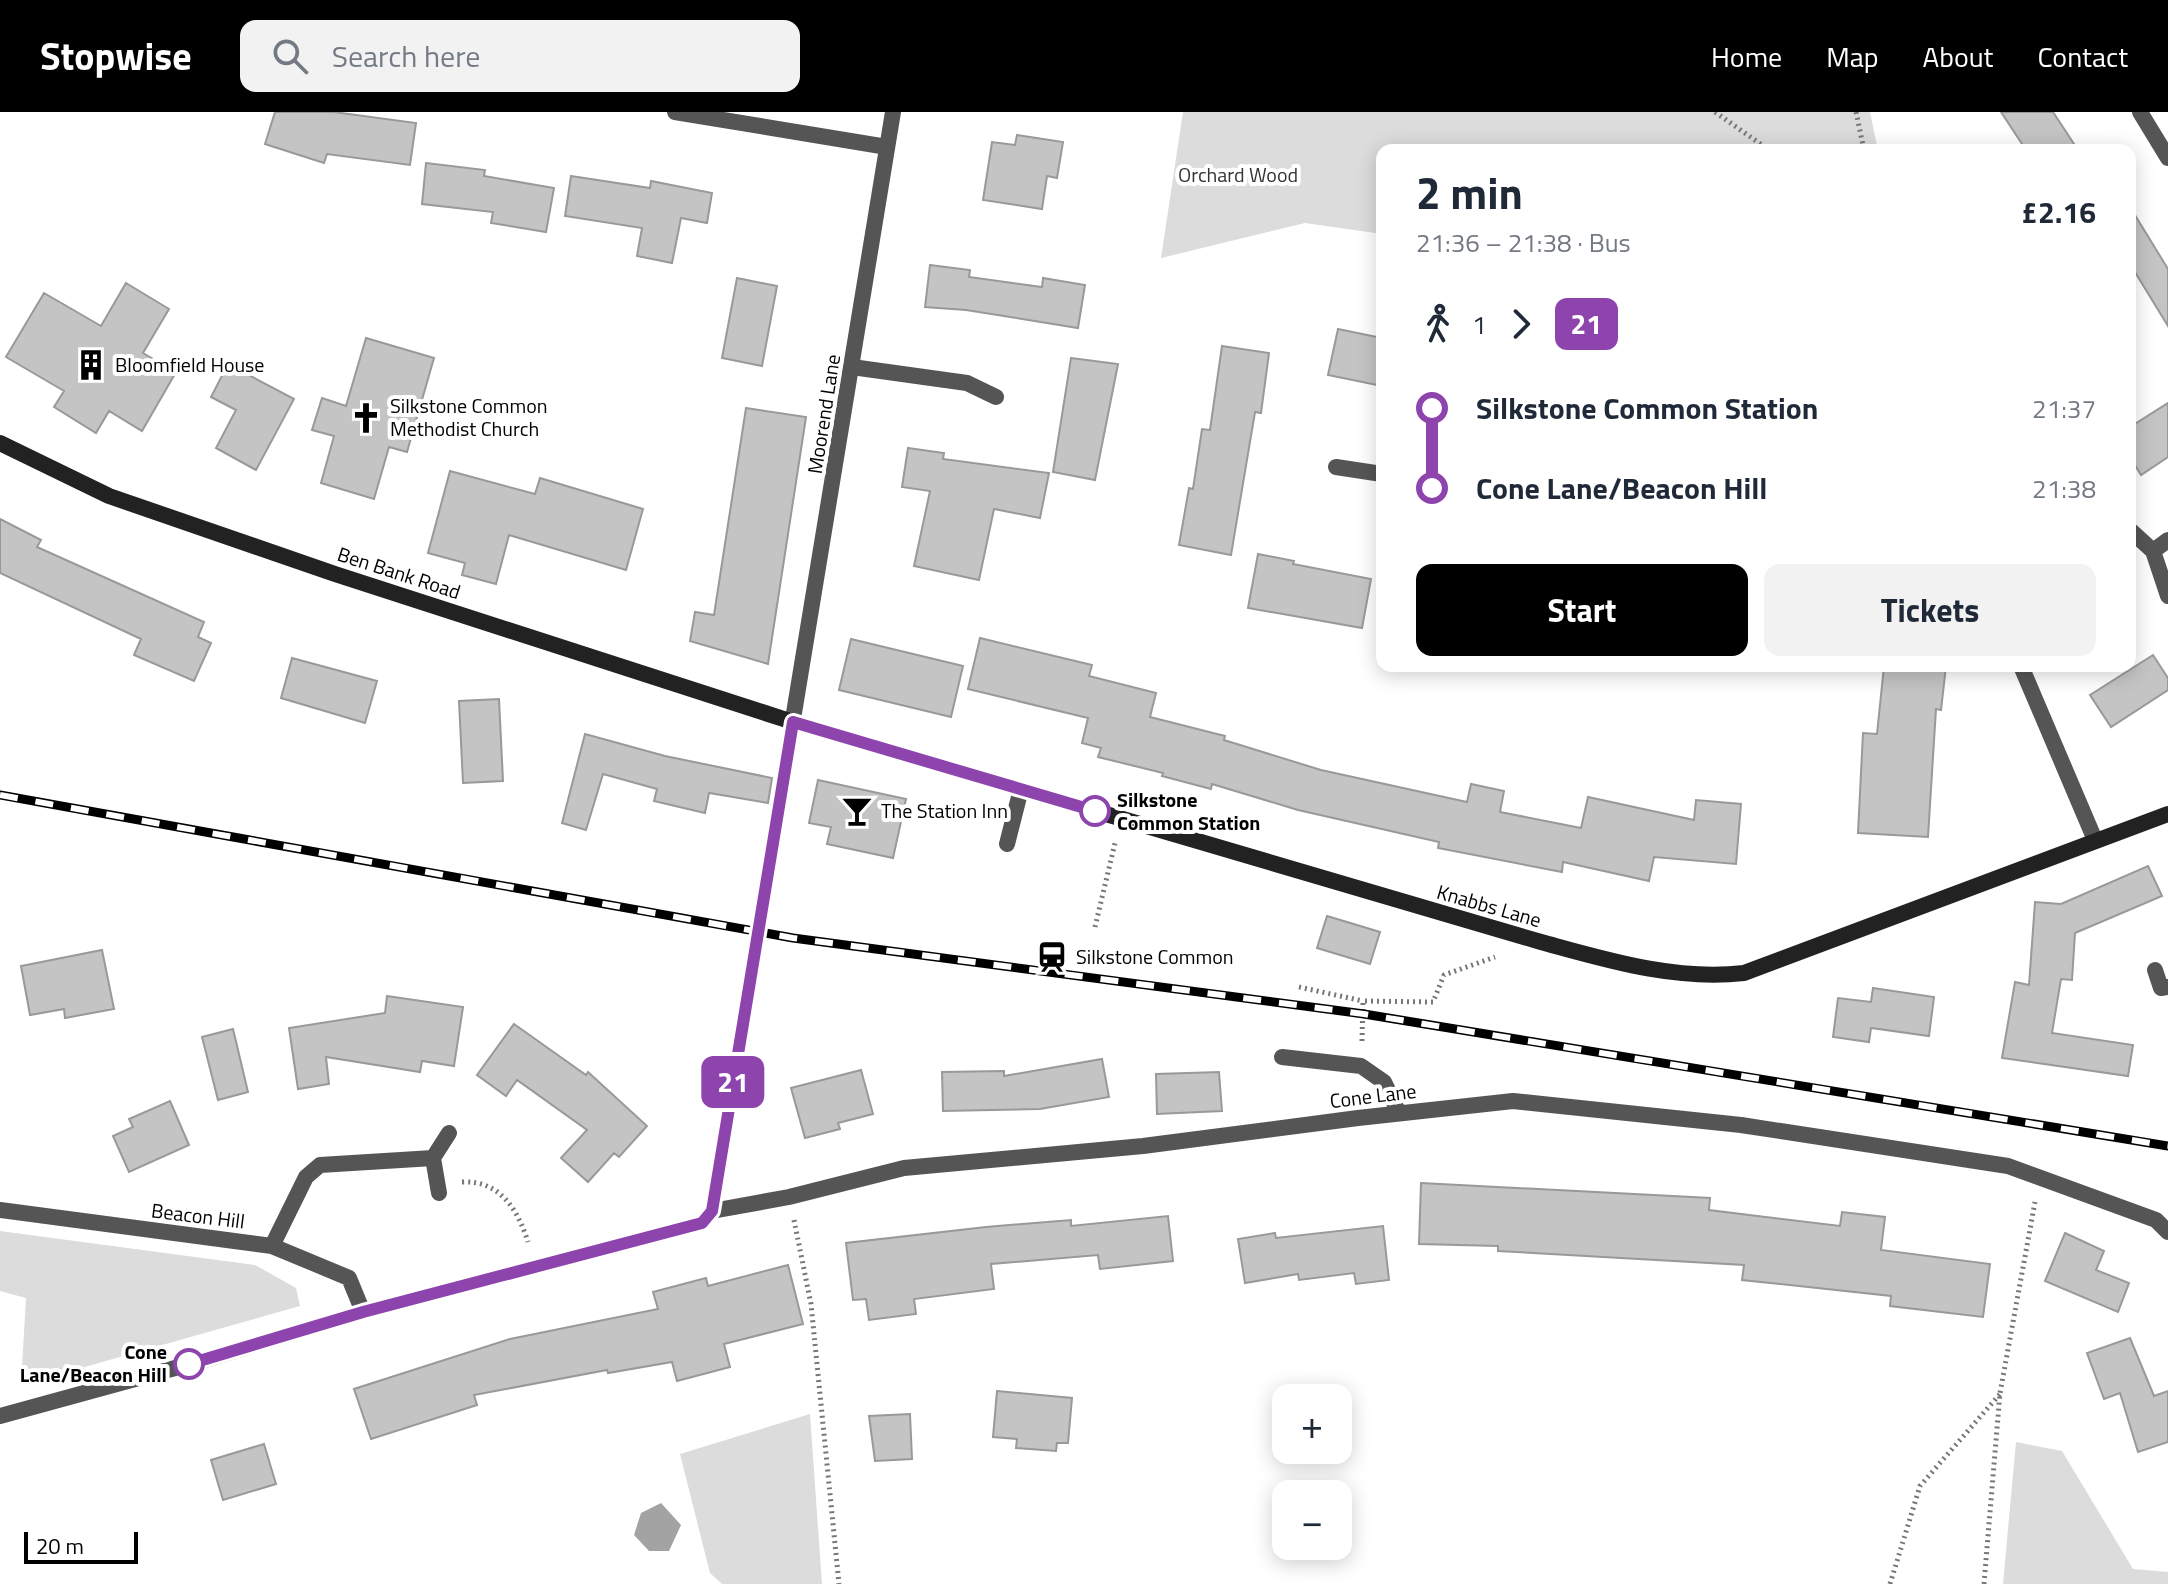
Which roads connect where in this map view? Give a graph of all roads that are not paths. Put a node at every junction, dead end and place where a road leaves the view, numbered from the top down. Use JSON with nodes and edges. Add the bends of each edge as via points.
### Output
{"nodes":[{"id":1,"x":675,"y":112,"type":"edge"},
{"id":2,"x":893,"y":112,"type":"edge"},
{"id":3,"x":2140,"y":112,"type":"edge"},
{"id":4,"x":887,"y":147,"type":"junction"},
{"id":5,"x":2168,"y":158,"type":"edge"},
{"id":6,"x":852,"y":367,"type":"junction"},
{"id":7,"x":996,"y":397,"type":"dead end"},
{"id":8,"x":0,"y":443,"type":"edge"},
{"id":9,"x":1336,"y":467,"type":"dead end"},
{"id":10,"x":1376,"y":473,"type":"edge"},
{"id":11,"x":2136,"y":535,"type":"edge"},
{"id":12,"x":2168,"y":540,"type":"edge"},
{"id":13,"x":2153,"y":551,"type":"junction"},
{"id":14,"x":2168,"y":596,"type":"edge"},
{"id":15,"x":2024,"y":672,"type":"edge"},
{"id":16,"x":793,"y":722,"type":"junction"},
{"id":17,"x":1021,"y":789,"type":"junction"},
{"id":18,"x":2168,"y":814,"type":"edge"},
{"id":19,"x":2095,"y":840,"type":"junction"},
{"id":20,"x":1007,"y":844,"type":"dead end"},
{"id":21,"x":2155,"y":970,"type":"dead end"},
{"id":22,"x":2168,"y":987,"type":"edge"},
{"id":23,"x":1282,"y":1057,"type":"dead end"},
{"id":24,"x":1399,"y":1113,"type":"junction"},
{"id":25,"x":449,"y":1133,"type":"dead end"},
{"id":26,"x":433,"y":1158,"type":"junction"},
{"id":27,"x":438,"y":1188,"type":"road end"},
{"id":28,"x":0,"y":1210,"type":"edge"},
{"id":29,"x":712,"y":1211,"type":"junction"},
{"id":30,"x":2168,"y":1232,"type":"edge"},
{"id":31,"x":272,"y":1246,"type":"junction"},
{"id":32,"x":363,"y":1312,"type":"junction"},
{"id":33,"x":0,"y":1416,"type":"edge"}],
"edges":[{"from":1,"to":4,"type":"street"},
{"from":2,"to":4,"type":"street","name":"Moorend Lane"},
{"from":3,"to":5,"type":"street"},
{"from":4,"to":6,"type":"street","name":"Moorend Lane"},
{"from":6,"to":7,"type":"street","via":[[967,383]]},
{"from":6,"to":16,"type":"street","name":"Moorend Lane"},
{"from":8,"to":16,"type":"main road","name":"Ben Bank Road","via":[[109,496]]},
{"from":9,"to":10,"type":"street"},
{"from":11,"to":13,"type":"street"},
{"from":12,"to":13,"type":"street"},
{"from":13,"to":14,"type":"street"},
{"from":15,"to":19,"type":"street"},
{"from":16,"to":17,"type":"main road","name":"Knabbs Lane"},
{"from":16,"to":29,"type":"street"},
{"from":17,"to":19,"type":"main road","name":"Knabbs Lane","via":[[1541,942],[1635,966],[1713,977],[1744,973],[1868,929]]},
{"from":17,"to":20,"type":"street"},
{"from":18,"to":19,"type":"main road","name":"Knabbs Lane"},
{"from":21,"to":22,"type":"street","via":[[2161,988]]},
{"from":23,"to":24,"type":"street","via":[[1361,1066],[1384,1082]]},
{"from":24,"to":29,"type":"street","name":"Cone Lane","via":[[1143,1146],[904,1168]]},
{"from":24,"to":30,"type":"street","name":"Cone Lane","via":[[1513,1101],[1741,1125],[2008,1166],[2156,1220]]},
{"from":25,"to":26,"type":"street"},
{"from":26,"to":27,"type":"street"},
{"from":26,"to":31,"type":"street","via":[[320,1165],[306,1177]]},
{"from":28,"to":31,"type":"street","name":"Beacon Hill"},
{"from":29,"to":32,"type":"street","name":"Cone Lane","via":[[702,1223]]},
{"from":31,"to":32,"type":"street","name":"Beacon Hill","via":[[349,1278]]},
{"from":32,"to":33,"type":"street","name":"Cone Lane"}]}
